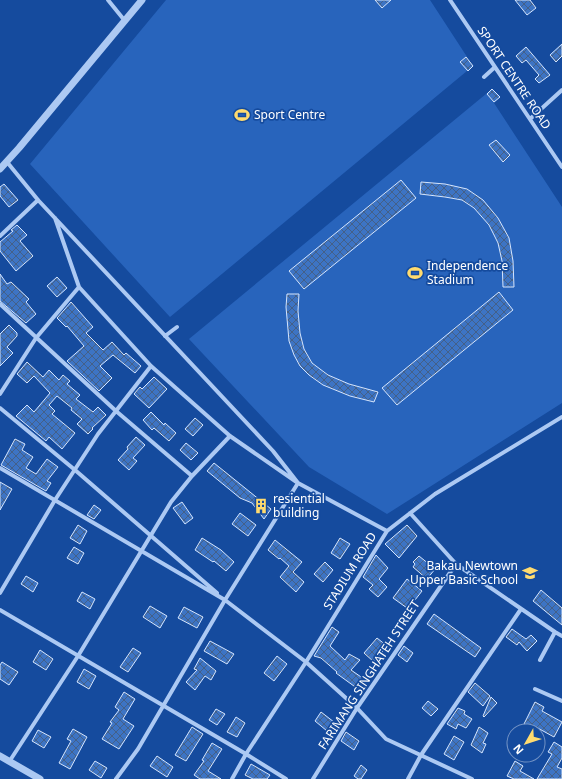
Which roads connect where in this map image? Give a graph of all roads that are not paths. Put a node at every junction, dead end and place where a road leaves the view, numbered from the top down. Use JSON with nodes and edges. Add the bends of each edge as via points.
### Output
{"nodes":[{"id":1,"x":108,"y":0,"type":"edge"},
{"id":2,"x":142,"y":0,"type":"edge"},
{"id":3,"x":450,"y":0,"type":"edge"},
{"id":4,"x":125,"y":21,"type":"junction"},
{"id":5,"x":495,"y":67,"type":"junction"},
{"id":6,"x":484,"y":77,"type":"dead end"},
{"id":7,"x":562,"y":90,"type":"edge"},
{"id":8,"x":530,"y":119,"type":"junction"},
{"id":9,"x":7,"y":162,"type":"junction"},
{"id":10,"x":562,"y":167,"type":"edge"},
{"id":11,"x":0,"y":169,"type":"edge"},
{"id":12,"x":38,"y":200,"type":"junction"},
{"id":13,"x":55,"y":218,"type":"junction"},
{"id":14,"x":0,"y":236,"type":"edge"},
{"id":15,"x":78,"y":287,"type":"junction"},
{"id":16,"x":0,"y":304,"type":"edge"},
{"id":17,"x":176,"y":327,"type":"dead end"},
{"id":18,"x":165,"y":336,"type":"junction"},
{"id":19,"x":36,"y":338,"type":"junction"},
{"id":20,"x":151,"y":366,"type":"junction"},
{"id":21,"x":0,"y":394,"type":"edge"},
{"id":22,"x":0,"y":408,"type":"edge"},
{"id":23,"x":116,"y":411,"type":"junction"},
{"id":24,"x":562,"y":417,"type":"edge"},
{"id":25,"x":230,"y":436,"type":"junction"},
{"id":26,"x":0,"y":468,"type":"edge"},
{"id":27,"x":75,"y":470,"type":"junction"},
{"id":28,"x":192,"y":476,"type":"junction"},
{"id":29,"x":298,"y":483,"type":"junction"},
{"id":30,"x":55,"y":500,"type":"junction"},
{"id":31,"x":410,"y":513,"type":"junction"},
{"id":32,"x":387,"y":531,"type":"junction"},
{"id":33,"x":151,"y":536,"type":"junction"},
{"id":34,"x":142,"y":551,"type":"junction"},
{"id":35,"x":456,"y":564,"type":"junction"},
{"id":36,"x":0,"y":593,"type":"edge"},
{"id":37,"x":225,"y":600,"type":"junction"},
{"id":38,"x":521,"y":609,"type":"junction"},
{"id":39,"x":0,"y":610,"type":"edge"},
{"id":40,"x":554,"y":632,"type":"junction"},
{"id":41,"x":562,"y":636,"type":"edge"},
{"id":42,"x":78,"y":656,"type":"junction"},
{"id":43,"x":540,"y":660,"type":"dead end"},
{"id":44,"x":306,"y":662,"type":"junction"},
{"id":45,"x":535,"y":689,"type":"dead end"},
{"id":46,"x":562,"y":701,"type":"edge"},
{"id":47,"x":164,"y":706,"type":"junction"},
{"id":48,"x":357,"y":708,"type":"junction"},
{"id":49,"x":246,"y":754,"type":"junction"},
{"id":50,"x":421,"y":755,"type":"junction"},
{"id":51,"x":0,"y":756,"type":"edge"},
{"id":52,"x":9,"y":762,"type":"junction"},
{"id":53,"x":40,"y":779,"type":"edge"},
{"id":54,"x":116,"y":779,"type":"edge"},
{"id":55,"x":232,"y":779,"type":"edge"},
{"id":56,"x":286,"y":779,"type":"edge"},
{"id":57,"x":313,"y":779,"type":"edge"},
{"id":58,"x":408,"y":779,"type":"edge"},
{"id":59,"x":472,"y":779,"type":"edge"}],
"edges":[{"from":1,"to":4,"type":"street"},
{"from":2,"to":4,"type":"street"},
{"from":3,"to":5,"type":"street","name":"SPORT CENTRE ROAD"},
{"from":4,"to":9,"type":"street"},
{"from":5,"to":6,"type":"street"},
{"from":5,"to":8,"type":"street","name":"SPORT CENTRE ROAD"},
{"from":7,"to":8,"type":"street"},
{"from":8,"to":10,"type":"street","name":"SPORT CENTRE ROAD"},
{"from":9,"to":11,"type":"street"},
{"from":9,"to":12,"type":"street"},
{"from":12,"to":13,"type":"street"},
{"from":12,"to":14,"type":"street"},
{"from":13,"to":15,"type":"street"},
{"from":13,"to":18,"type":"street"},
{"from":15,"to":19,"type":"street"},
{"from":15,"to":20,"type":"street"},
{"from":16,"to":19,"type":"street"},
{"from":17,"to":18,"type":"street"},
{"from":18,"to":29,"type":"street","via":[[273,451]]},
{"from":19,"to":21,"type":"street"},
{"from":19,"to":23,"type":"street"},
{"from":20,"to":23,"type":"street"},
{"from":20,"to":25,"type":"street"},
{"from":22,"to":27,"type":"street"},
{"from":23,"to":27,"type":"street"},
{"from":23,"to":28,"type":"street"},
{"from":24,"to":31,"type":"street","name":"STADIUM ROAD","via":[[435,494]]},
{"from":25,"to":28,"type":"street"},
{"from":25,"to":29,"type":"street"},
{"from":26,"to":30,"type":"street"},
{"from":27,"to":30,"type":"street"},
{"from":27,"to":33,"type":"street"},
{"from":28,"to":33,"type":"street","via":[[171,502]]},
{"from":29,"to":32,"type":"street"},
{"from":29,"to":37,"type":"street"},
{"from":30,"to":34,"type":"street"},
{"from":30,"to":36,"type":"street"},
{"from":31,"to":32,"type":"street","name":"STADIUM ROAD"},
{"from":31,"to":35,"type":"street"},
{"from":32,"to":44,"type":"street","name":"STADIUM ROAD"},
{"from":33,"to":34,"type":"street"},
{"from":33,"to":37,"type":"street"},
{"from":34,"to":37,"type":"street"},
{"from":34,"to":42,"type":"street"},
{"from":35,"to":38,"type":"street"},
{"from":35,"to":48,"type":"street","name":"FARIMANG SINGHATEH STREET"},
{"from":37,"to":44,"type":"street"},
{"from":37,"to":47,"type":"street"},
{"from":38,"to":40,"type":"street"},
{"from":38,"to":50,"type":"street"},
{"from":39,"to":42,"type":"street"},
{"from":40,"to":41,"type":"street"},
{"from":40,"to":43,"type":"street"},
{"from":42,"to":47,"type":"street"},
{"from":42,"to":52,"type":"street"},
{"from":44,"to":48,"type":"street"},
{"from":44,"to":49,"type":"street","name":"STADIUM ROAD"},
{"from":45,"to":46,"type":"street"},
{"from":47,"to":49,"type":"street"},
{"from":47,"to":54,"type":"street"},
{"from":48,"to":50,"type":"street","via":[[386,739]]},
{"from":48,"to":57,"type":"street","name":"FARIMANG SINGHATEH STREET"},
{"from":49,"to":55,"type":"street","name":"STADIUM ROAD"},
{"from":49,"to":56,"type":"street"},
{"from":50,"to":58,"type":"street"},
{"from":50,"to":59,"type":"street"},
{"from":51,"to":52,"type":"street"},
{"from":52,"to":53,"type":"street"}]}
